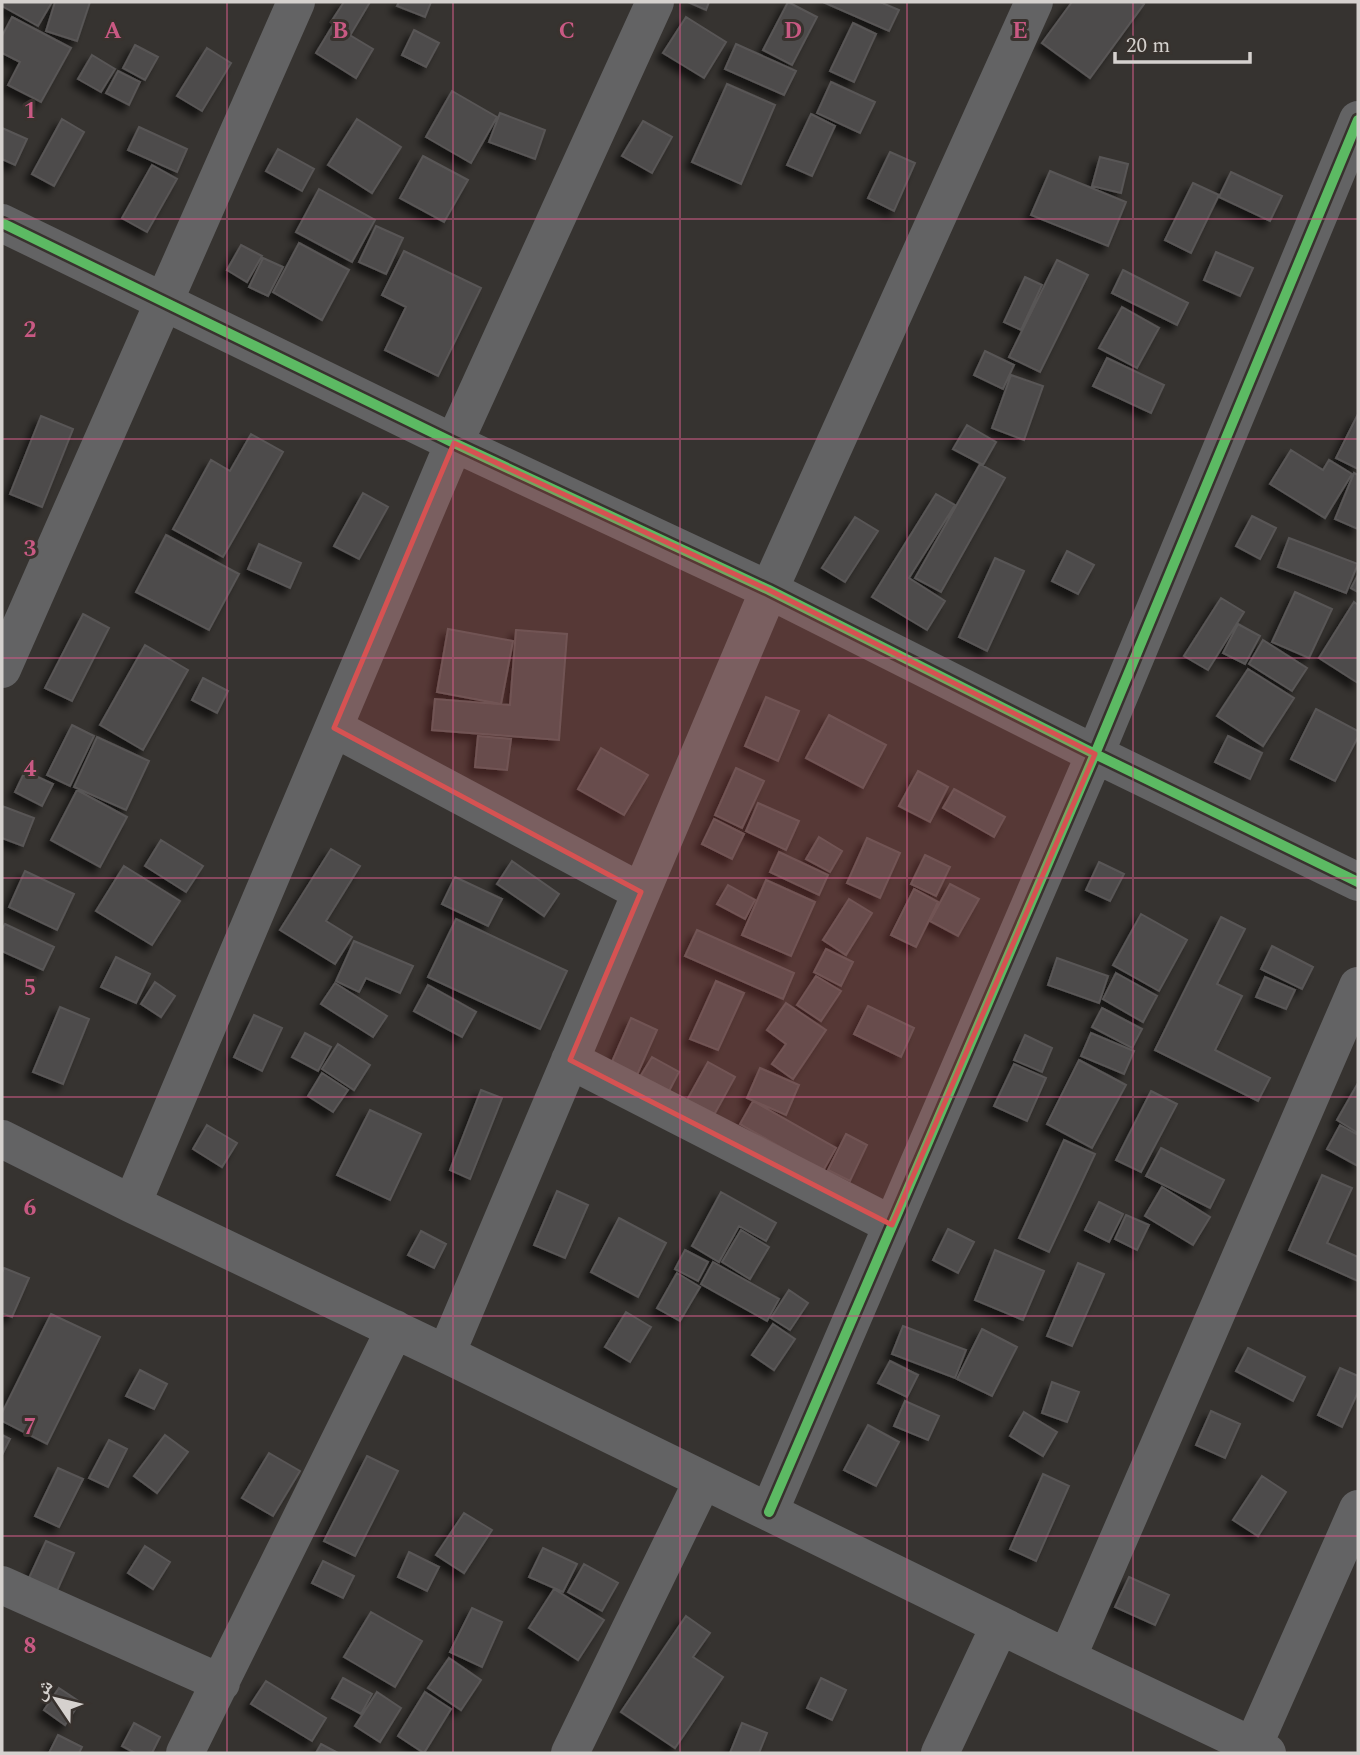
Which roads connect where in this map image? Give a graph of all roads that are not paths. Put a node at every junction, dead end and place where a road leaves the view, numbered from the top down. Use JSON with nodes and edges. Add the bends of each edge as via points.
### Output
{"nodes":[{"id":1,"x":296,"y":2,"type":"edge"},
{"id":2,"x":655,"y":2,"type":"edge"},
{"id":3,"x":1034,"y":2,"type":"edge"},
{"id":4,"x":1358,"y":120,"type":"edge"},
{"id":5,"x":2,"y":223,"type":"edge"},
{"id":6,"x":164,"y":303,"type":"junction"},
{"id":7,"x":454,"y":443,"type":"junction"},
{"id":8,"x":769,"y":590,"type":"junction"},
{"id":9,"x":2,"y":669,"type":"edge"},
{"id":10,"x":334,"y":728,"type":"junction"},
{"id":11,"x":1095,"y":754,"type":"junction"},
{"id":12,"x":1358,"y":883,"type":"edge"},
{"id":13,"x":641,"y":892,"type":"junction"},
{"id":14,"x":1358,"y":986,"type":"edge"},
{"id":15,"x":570,"y":1060,"type":"junction"},
{"id":16,"x":2,"y":1139,"type":"edge"},
{"id":17,"x":132,"y":1204,"type":"junction"},
{"id":18,"x":892,"y":1225,"type":"junction"},
{"id":19,"x":395,"y":1329,"type":"junction"},
{"id":20,"x":446,"y":1354,"type":"junction"},
{"id":21,"x":703,"y":1480,"type":"junction"},
{"id":22,"x":1358,"y":1509,"type":"edge"},
{"id":23,"x":769,"y":1512,"type":"junction"},
{"id":24,"x":2,"y":1585,"type":"edge"},
{"id":25,"x":1000,"y":1625,"type":"junction"},
{"id":26,"x":1068,"y":1658,"type":"junction"},
{"id":27,"x":221,"y":1683,"type":"junction"},
{"id":28,"x":1260,"y":1750,"type":"edge"},
{"id":29,"x":185,"y":1753,"type":"edge"},
{"id":30,"x":570,"y":1753,"type":"edge"},
{"id":31,"x":940,"y":1753,"type":"edge"}],
"edges":[{"from":1,"to":6,"type":"street"},
{"from":2,"to":7,"type":"street"},
{"from":3,"to":8,"type":"street"},
{"from":4,"to":11,"type":"street"},
{"from":5,"to":6,"type":"street"},
{"from":6,"to":7,"type":"street"},
{"from":6,"to":9,"type":"street"},
{"from":7,"to":8,"type":"street"},
{"from":7,"to":10,"type":"street"},
{"from":8,"to":11,"type":"street"},
{"from":8,"to":13,"type":"street"},
{"from":10,"to":13,"type":"street"},
{"from":10,"to":17,"type":"street"},
{"from":11,"to":12,"type":"street"},
{"from":11,"to":18,"type":"street"},
{"from":13,"to":15,"type":"street"},
{"from":14,"to":26,"type":"street"},
{"from":15,"to":18,"type":"street"},
{"from":15,"to":20,"type":"street"},
{"from":16,"to":17,"type":"street"},
{"from":17,"to":19,"type":"street"},
{"from":18,"to":23,"type":"street"},
{"from":19,"to":20,"type":"street"},
{"from":19,"to":27,"type":"street"},
{"from":20,"to":21,"type":"street"},
{"from":21,"to":23,"type":"street"},
{"from":21,"to":30,"type":"street"},
{"from":22,"to":28,"type":"street"},
{"from":23,"to":25,"type":"street"},
{"from":24,"to":27,"type":"street"},
{"from":25,"to":26,"type":"street"},
{"from":25,"to":31,"type":"street"},
{"from":26,"to":28,"type":"street"},
{"from":27,"to":29,"type":"street"}]}
